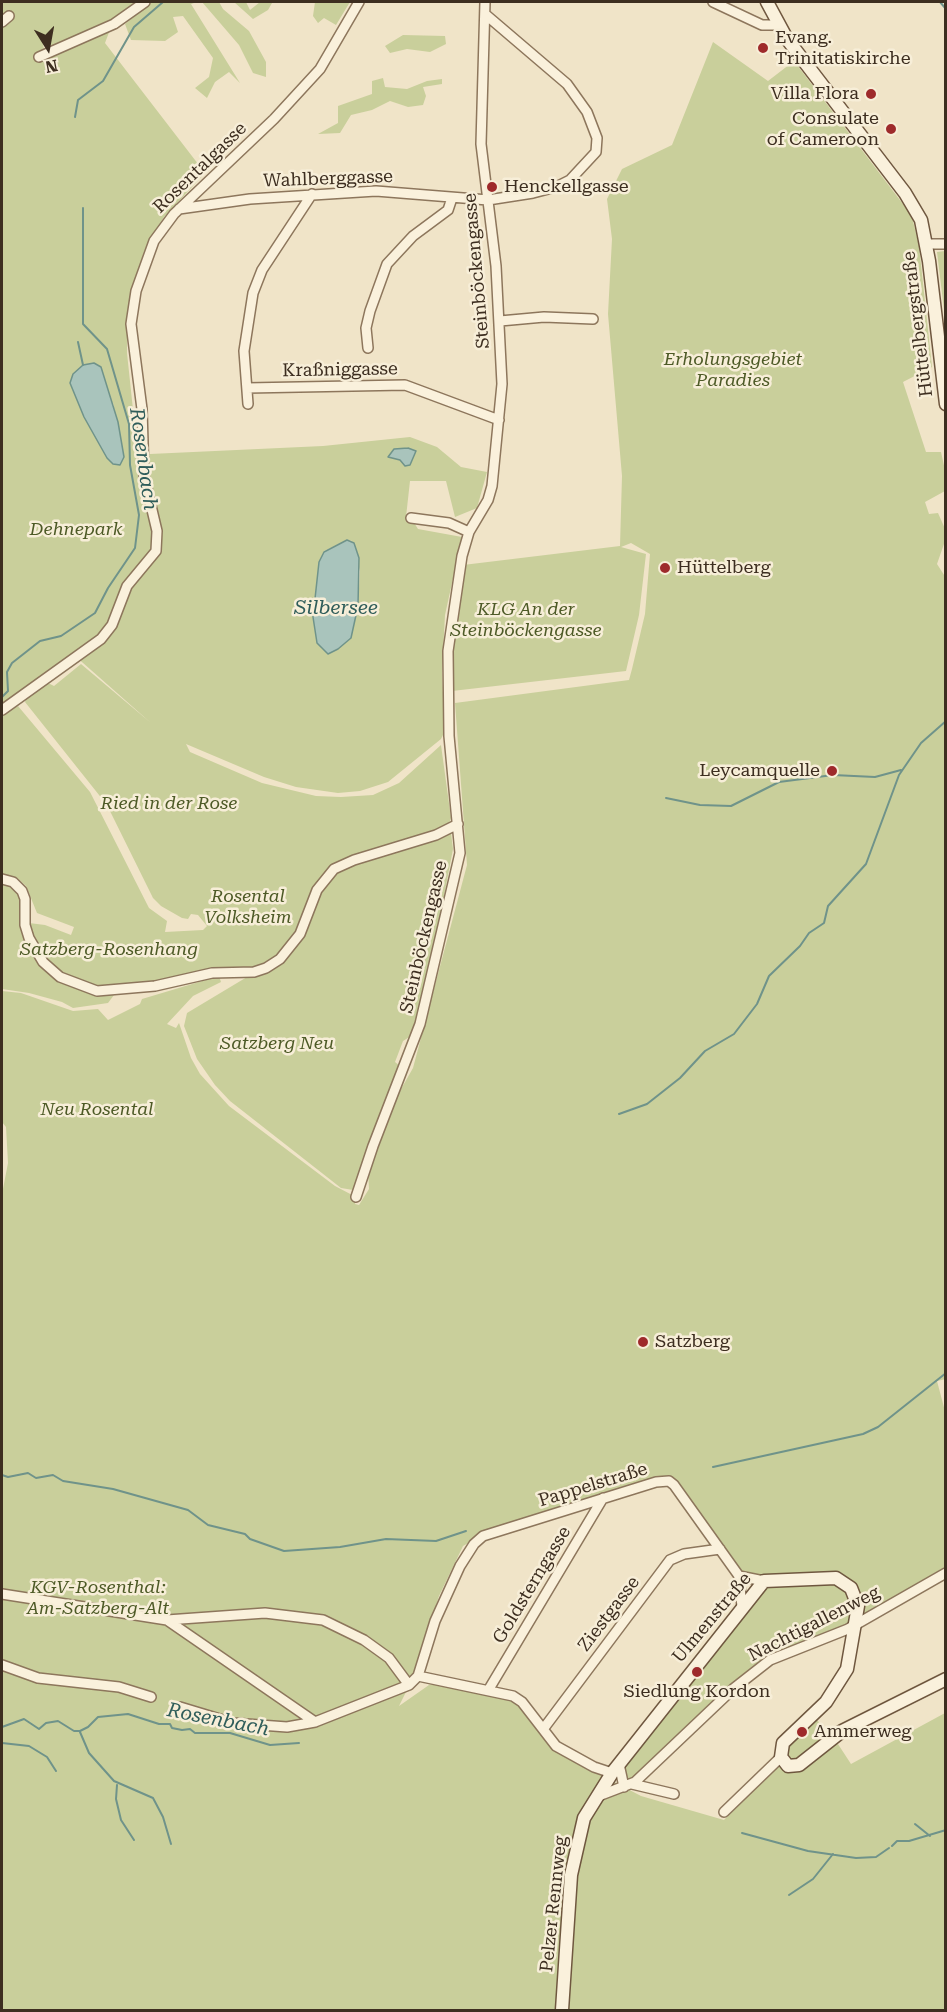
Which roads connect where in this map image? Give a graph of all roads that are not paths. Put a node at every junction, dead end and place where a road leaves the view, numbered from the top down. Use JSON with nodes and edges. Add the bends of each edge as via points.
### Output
{"nodes":[{"id":1,"x":145,"y":2,"type":"edge"},
{"id":2,"x":359,"y":2,"type":"edge"},
{"id":3,"x":485,"y":2,"type":"edge"},
{"id":4,"x":713,"y":2,"type":"edge"},
{"id":5,"x":769,"y":7,"type":"edge"},
{"id":6,"x":485,"y":14,"type":"junction"},
{"id":7,"x":750,"y":19,"type":"junction"},
{"id":8,"x":777,"y":25,"type":"junction"},
{"id":9,"x":39,"y":57,"type":"dead end"},
{"id":10,"x":200,"y":190,"type":"junction"},
{"id":11,"x":312,"y":194,"type":"junction"},
{"id":12,"x":452,"y":198,"type":"junction"},
{"id":13,"x":488,"y":200,"type":"junction"},
{"id":14,"x":206,"y":205,"type":"junction"},
{"id":15,"x":179,"y":209,"type":"junction"},
{"id":16,"x":927,"y":244,"type":"junction"},
{"id":17,"x":945,"y":244,"type":"edge"},
{"id":18,"x":593,"y":319,"type":"dead end"},
{"id":19,"x":500,"y":321,"type":"junction"},
{"id":20,"x":368,"y":348,"type":"dead end"},
{"id":21,"x":247,"y":388,"type":"junction"},
{"id":22,"x":248,"y":404,"type":"dead end"},
{"id":23,"x":945,"y":404,"type":"edge"},
{"id":24,"x":499,"y":420,"type":"junction"},
{"id":25,"x":411,"y":518,"type":"dead end"},
{"id":26,"x":469,"y":532,"type":"junction"},
{"id":27,"x":2,"y":711,"type":"edge"},
{"id":28,"x":458,"y":824,"type":"junction"},
{"id":29,"x":2,"y":879,"type":"edge"},
{"id":30,"x":357,"y":1197,"type":"dead end"},
{"id":31,"x":603,"y":1498,"type":"junction"},
{"id":32,"x":720,"y":1549,"type":"junction"},
{"id":33,"x":945,"y":1573,"type":"edge"},
{"id":34,"x":739,"y":1576,"type":"junction"},
{"id":35,"x":764,"y":1581,"type":"junction"},
{"id":36,"x":2,"y":1594,"type":"edge"},
{"id":37,"x":742,"y":1607,"type":"junction"},
{"id":38,"x":167,"y":1620,"type":"junction"},
{"id":39,"x":857,"y":1623,"type":"junction"},
{"id":40,"x":2,"y":1665,"type":"edge"},
{"id":41,"x":418,"y":1676,"type":"junction"},
{"id":42,"x":945,"y":1679,"type":"edge"},
{"id":43,"x":409,"y":1684,"type":"junction"},
{"id":44,"x":489,"y":1689,"type":"junction"},
{"id":45,"x":151,"y":1697,"type":"dead end"},
{"id":46,"x":180,"y":1707,"type":"dead end"},
{"id":47,"x":315,"y":1722,"type":"junction"},
{"id":48,"x":544,"y":1728,"type":"junction"},
{"id":49,"x":781,"y":1757,"type":"junction"},
{"id":50,"x":615,"y":1769,"type":"junction"},
{"id":51,"x":628,"y":1785,"type":"junction"},
{"id":52,"x":674,"y":1794,"type":"dead end"},
{"id":53,"x":596,"y":1797,"type":"junction"},
{"id":54,"x":724,"y":1812,"type":"dead end"},
{"id":55,"x":562,"y":2010,"type":"edge"}],
"edges":[{"from":1,"to":9,"type":"street","via":[[114,24]]},
{"from":2,"to":10,"type":"street","name":"Rosentalgasse","via":[[320,69]]},
{"from":3,"to":6,"type":"street","name":"Steinböckengasse"},
{"from":4,"to":7,"type":"street"},
{"from":5,"to":7,"type":"street"},
{"from":5,"to":8,"type":"street","name":"Hüttelbergstraße"},
{"from":6,"to":13,"type":"street","name":"Steinböckengasse","via":[[481,144]]},
{"from":6,"to":13,"type":"street","via":[[567,84],[587,111],[597,138],[596,152],[570,180],[556,187]]},
{"from":7,"to":8,"type":"street","via":[[766,26]]},
{"from":8,"to":16,"type":"street","name":"Hüttelbergstraße","via":[[910,200],[921,220]]},
{"from":10,"to":14,"type":"street"},
{"from":10,"to":15,"type":"street","name":"Rosentalgasse"},
{"from":11,"to":12,"type":"street","name":"Wahlberggasse","via":[[376,191]]},
{"from":11,"to":14,"type":"street","name":"Wahlberggasse"},
{"from":11,"to":21,"type":"street","via":[[262,270],[253,293],[244,351]]},
{"from":12,"to":13,"type":"street","name":"Wahlberggasse"},
{"from":12,"to":20,"type":"street","via":[[448,210],[413,236],[387,264],[366,328]]},
{"from":13,"to":19,"type":"street","name":"Steinböckengasse"},
{"from":14,"to":15,"type":"street","name":"Wahlberggasse"},
{"from":15,"to":27,"type":"street","name":"Rosentalgasse","via":[[149,252],[131,315],[143,421],[144,476],[158,531],[156,551],[127,586],[112,625],[101,639]]},
{"from":16,"to":17,"type":"street"},
{"from":16,"to":23,"type":"street","name":"Hüttelbergstraße"},
{"from":18,"to":19,"type":"street","via":[[544,317]]},
{"from":19,"to":24,"type":"street","name":"Steinböckengasse"},
{"from":21,"to":22,"type":"street"},
{"from":21,"to":24,"type":"street","name":"Kraßniggasse","via":[[405,385]]},
{"from":24,"to":26,"type":"street","name":"Steinböckengasse","via":[[488,500]]},
{"from":25,"to":26,"type":"street","via":[[449,523]]},
{"from":26,"to":28,"type":"street","name":"Steinböckengasse","via":[[458,576],[446,671]]},
{"from":28,"to":29,"type":"street","via":[[334,869],[317,890],[300,934],[266,968],[212,973],[155,986],[97,991],[77,986],[54,973],[25,930],[24,895],[13,882]]},
{"from":28,"to":30,"type":"street","name":"Steinböckengasse","via":[[457,873],[423,1012]]},
{"from":31,"to":32,"type":"street","name":"Pappelstraße","via":[[669,1481]]},
{"from":31,"to":41,"type":"street","name":"Pappelstraße","via":[[483,1536],[474,1544],[435,1620]]},
{"from":31,"to":44,"type":"street","name":"Goldsterngasse"},
{"from":32,"to":34,"type":"street","name":"Pappelstraße"},
{"from":32,"to":48,"type":"street","name":"Ziestgasse","via":[[670,1560]]},
{"from":33,"to":39,"type":"street","name":"Nachtigallenweg"},
{"from":34,"to":35,"type":"street"},
{"from":34,"to":37,"type":"street","name":"Pappelstraße"},
{"from":35,"to":37,"type":"street","name":"Ulmenstraße"},
{"from":35,"to":39,"type":"street","name":"Ulmenstraße","via":[[824,1577],[842,1581],[857,1599]]},
{"from":36,"to":38,"type":"street"},
{"from":37,"to":50,"type":"street","name":"Ulmenstraße"},
{"from":38,"to":43,"type":"street","via":[[265,1613],[323,1620],[364,1640],[389,1658]]},
{"from":38,"to":47,"type":"street"},
{"from":39,"to":49,"type":"street","name":"Ulmenstraße","via":[[843,1676],[826,1702],[783,1743]]},
{"from":39,"to":51,"type":"street","name":"Nachtigallenweg","via":[[777,1656],[752,1672]]},
{"from":40,"to":45,"type":"street","via":[[38,1678],[119,1687]]},
{"from":41,"to":43,"type":"street"},
{"from":41,"to":44,"type":"street"},
{"from":42,"to":49,"type":"street","via":[[842,1731],[800,1765],[788,1766]]},
{"from":43,"to":47,"type":"street"},
{"from":44,"to":48,"type":"street","via":[[522,1702]]},
{"from":46,"to":47,"type":"street","via":[[251,1726],[287,1727]]},
{"from":48,"to":50,"type":"street","via":[[566,1753]]},
{"from":49,"to":54,"type":"street"},
{"from":50,"to":51,"type":"street"},
{"from":50,"to":53,"type":"street","name":"Pelzer Rennweg"},
{"from":51,"to":52,"type":"street"},
{"from":51,"to":53,"type":"street","name":"Nachtigallenweg"},
{"from":53,"to":55,"type":"street","name":"Pelzer Rennweg","via":[[584,1818],[576,1847]]}]}
